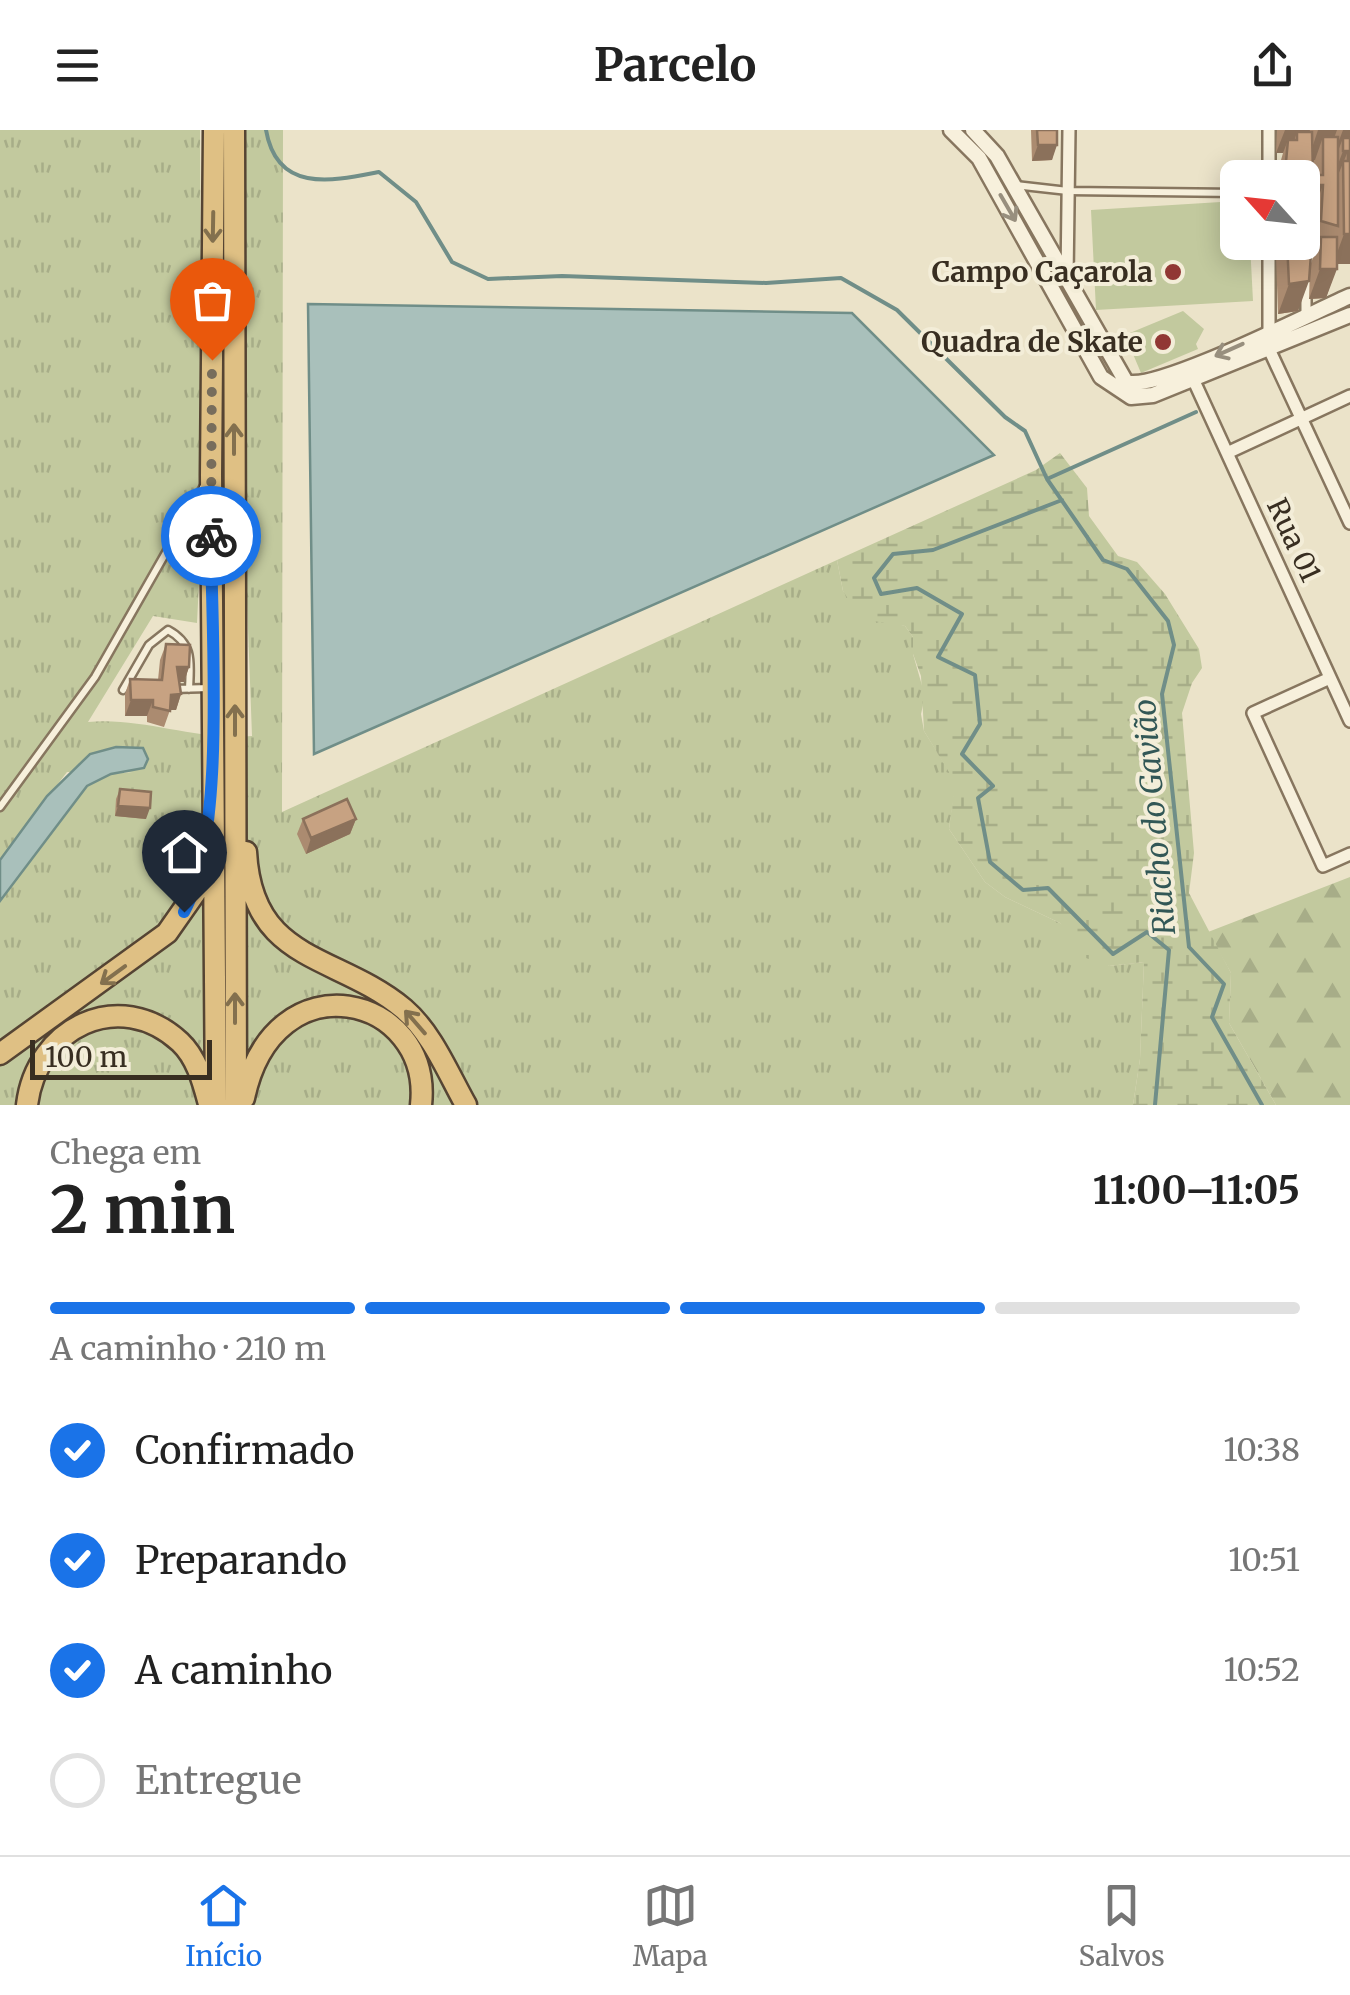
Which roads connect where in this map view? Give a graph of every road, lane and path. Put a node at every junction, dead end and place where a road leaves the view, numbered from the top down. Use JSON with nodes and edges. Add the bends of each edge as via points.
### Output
{"nodes":[{"id":1,"x":214,"y":130,"type":"edge"},
{"id":2,"x":234,"y":130,"type":"edge"},
{"id":3,"x":950,"y":130,"type":"edge"},
{"id":4,"x":972,"y":130,"type":"edge"},
{"id":5,"x":1068,"y":130,"type":"edge"},
{"id":6,"x":1269,"y":130,"type":"edge"},
{"id":7,"x":1284,"y":158,"type":"edge"},
{"id":8,"x":1269,"y":159,"type":"joint"},
{"id":9,"x":1014,"y":184,"type":"junction"},
{"id":10,"x":1068,"y":191,"type":"junction"},
{"id":11,"x":1220,"y":193,"type":"edge"},
{"id":12,"x":1269,"y":260,"type":"edge"},
{"id":13,"x":1306,"y":265,"type":"edge"},
{"id":14,"x":1068,"y":278,"type":"junction"},
{"id":15,"x":1330,"y":287,"type":"edge"},
{"id":16,"x":1350,"y":296,"type":"edge"},
{"id":17,"x":1329,"y":305,"type":"junction"},
{"id":18,"x":1306,"y":316,"type":"junction"},
{"id":19,"x":1350,"y":316,"type":"edge"},
{"id":20,"x":1269,"y":332,"type":"junction"},
{"id":21,"x":1269,"y":349,"type":"junction"},
{"id":22,"x":1194,"y":380,"type":"junction"},
{"id":23,"x":1133,"y":391,"type":"junction"},
{"id":24,"x":1350,"y":396,"type":"edge"},
{"id":25,"x":1301,"y":418,"type":"junction"},
{"id":26,"x":1226,"y":452,"type":"junction"},
{"id":27,"x":211,"y":475,"type":"junction"},
{"id":28,"x":1350,"y":524,"type":"edge"},
{"id":29,"x":1330,"y":678,"type":"junction"},
{"id":30,"x":211,"y":688,"type":"junction"},
{"id":31,"x":189,"y":689,"type":"junction"},
{"id":32,"x":140,"y":690,"type":"edge"},
{"id":33,"x":171,"y":690,"type":"edge"},
{"id":34,"x":1350,"y":721,"type":"edge"},
{"id":35,"x":212,"y":775,"type":"junction"},
{"id":36,"x":235,"y":798,"type":"junction"},
{"id":37,"x":0,"y":807,"type":"edge"},
{"id":38,"x":1350,"y":854,"type":"edge"},
{"id":39,"x":0,"y":1054,"type":"edge"},
{"id":40,"x":27,"y":1105,"type":"edge"},
{"id":41,"x":213,"y":1105,"type":"edge"},
{"id":42,"x":240,"y":1105,"type":"edge"},
{"id":43,"x":422,"y":1105,"type":"edge"},
{"id":44,"x":466,"y":1105,"type":"edge"}],
"edges":[{"from":1,"to":27,"type":"highway","one_way":true},
{"from":36,"to":2,"type":"highway","one_way":true},
{"from":3,"to":23,"type":"street","one_way":true,"via":[[979,158],[1101,376]]},
{"from":4,"to":9,"type":"street"},
{"from":5,"to":10,"type":"street"},
{"from":6,"to":8,"type":"street"},
{"from":7,"to":8,"type":"lane"},
{"from":9,"to":10,"type":"lane"},
{"from":9,"to":14,"type":"street"},
{"from":10,"to":11,"type":"lane"},
{"from":10,"to":14,"type":"street"},
{"from":12,"to":20,"type":"street"},
{"from":13,"to":18,"type":"street"},
{"from":14,"to":23,"type":"street"},
{"from":15,"to":17,"type":"lane"},
{"from":16,"to":17,"type":"street"},
{"from":17,"to":18,"type":"street"},
{"from":18,"to":20,"type":"street"},
{"from":19,"to":21,"type":"street"},
{"from":20,"to":21,"type":"street"},
{"from":20,"to":23,"type":"street","one_way":true},
{"from":21,"to":22,"type":"street"},
{"from":21,"to":25,"type":"street"},
{"from":22,"to":23,"type":"street","via":[[1153,395]]},
{"from":22,"to":26,"type":"street","name":"Rua 01"},
{"from":24,"to":25,"type":"street"},
{"from":25,"to":26,"type":"street"},
{"from":25,"to":28,"type":"street"},
{"from":26,"to":29,"type":"street","name":"Rua 01"},
{"from":27,"to":30,"type":"highway"},
{"from":27,"to":37,"type":"lane","via":[[96,677]]},
{"from":29,"to":34,"type":"street","name":"Rua 01"},
{"from":29,"to":38,"type":"street","via":[[1254,713],[1323,866]]},
{"from":30,"to":31,"type":"lane"},
{"from":30,"to":35,"type":"highway"},
{"from":31,"to":32,"type":"lane","via":[[190,652],[168,630],[149,645],[123,690]]},
{"from":31,"to":33,"type":"lane"},
{"from":35,"to":39,"type":"highway","one_way":true,"via":[[201,873],[184,912],[151,948]]},
{"from":35,"to":41,"type":"highway"},
{"from":42,"to":36,"type":"highway","one_way":true},
{"from":44,"to":36,"type":"highway","one_way":true,"via":[[425,1032],[403,1008],[306,957],[264,920]]},
{"from":40,"to":41,"type":"highway","via":[[36,1068],[61,1035],[87,1022],[122,1017],[180,1041]]},
{"from":42,"to":43,"type":"highway","via":[[255,1056],[279,1024],[329,1005],[361,1010],[404,1038],[422,1076]]}]}
